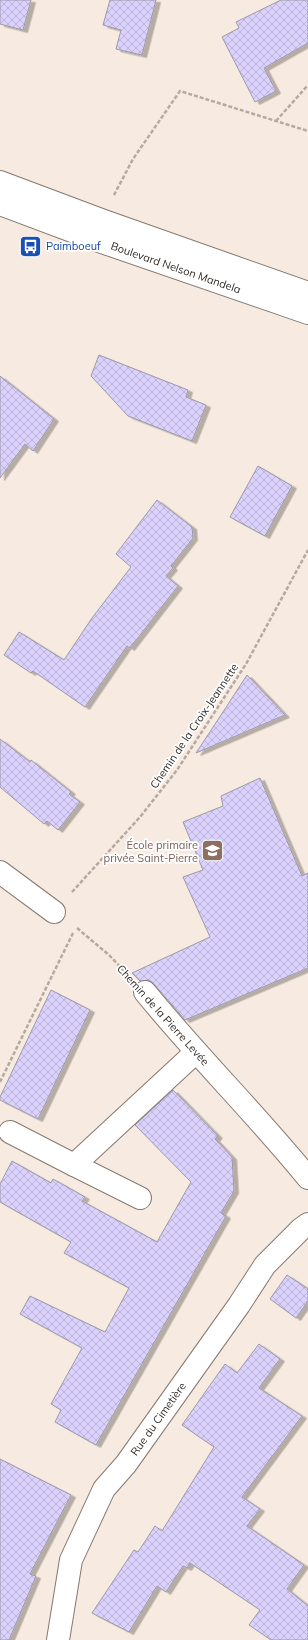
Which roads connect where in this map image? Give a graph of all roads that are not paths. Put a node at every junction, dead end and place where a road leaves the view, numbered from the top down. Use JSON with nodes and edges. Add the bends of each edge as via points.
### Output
{"nodes":[{"id":1,"x":0,"y":182,"type":"edge"},
{"id":2,"x":0,"y":204,"type":"edge"},
{"id":3,"x":308,"y":293,"type":"edge"},
{"id":4,"x":308,"y":314,"type":"edge"},
{"id":5,"x":0,"y":872,"type":"edge"},
{"id":6,"x":54,"y":912,"type":"road end"},
{"id":7,"x":146,"y":992,"type":"road end"},
{"id":8,"x":196,"y":1052,"type":"junction"},
{"id":9,"x":10,"y":1132,"type":"dead end"},
{"id":10,"x":74,"y":1165,"type":"junction"},
{"id":11,"x":308,"y":1178,"type":"edge"},
{"id":12,"x":140,"y":1198,"type":"dead end"},
{"id":13,"x":306,"y":1230,"type":"edge"},
{"id":14,"x":58,"y":1640,"type":"edge"}],
"edges":[{"from":1,"to":3,"type":"street"},
{"from":2,"to":4,"type":"street","name":"Boulevard Nelson Mandela"},
{"from":5,"to":6,"type":"street"},
{"from":7,"to":8,"type":"street","name":"Chemin de la Pierre Levée"},
{"from":8,"to":10,"type":"street"},
{"from":8,"to":11,"type":"street","name":"Chemin de la Pierre Levée","via":[[268,1129]]},
{"from":9,"to":10,"type":"street"},
{"from":10,"to":12,"type":"street"},
{"from":13,"to":14,"type":"street","name":"Rue du Cimetière","via":[[265,1265],[126,1464],[104,1489],[71,1560]]}]}
